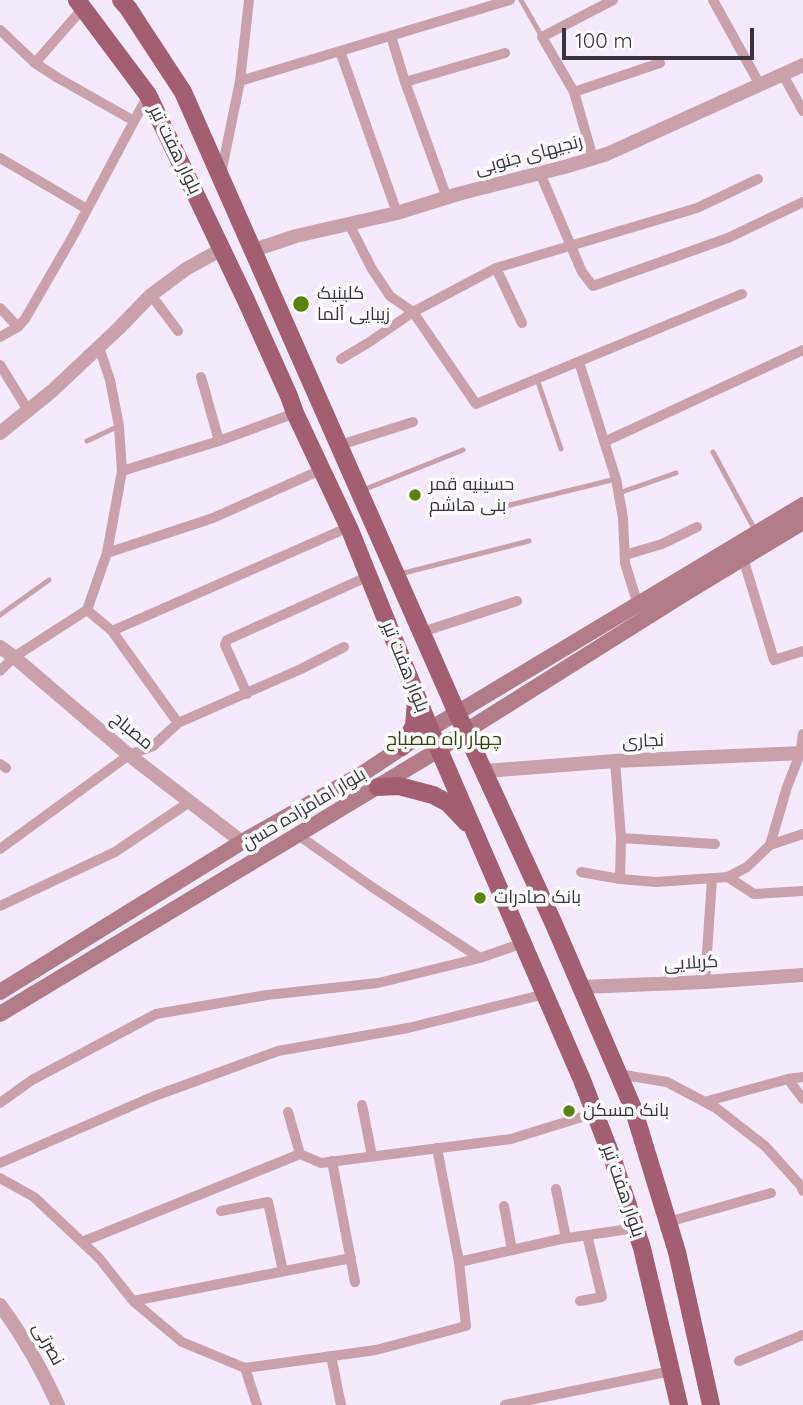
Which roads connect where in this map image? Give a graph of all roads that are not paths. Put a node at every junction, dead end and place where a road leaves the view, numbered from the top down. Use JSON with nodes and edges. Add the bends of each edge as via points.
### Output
{"nodes":[{"id":1,"x":121,"y":0,"type":"edge"},
{"id":2,"x":249,"y":0,"type":"edge"},
{"id":3,"x":510,"y":0,"type":"edge"},
{"id":4,"x":521,"y":0,"type":"edge"},
{"id":5,"x":613,"y":0,"type":"edge"},
{"id":6,"x":713,"y":0,"type":"edge"},
{"id":7,"x":80,"y":4,"type":"edge"},
{"id":8,"x":0,"y":30,"type":"edge"},
{"id":9,"x":391,"y":36,"type":"junction"},
{"id":10,"x":542,"y":37,"type":"junction"},
{"id":11,"x":340,"y":51,"type":"junction"},
{"id":12,"x":505,"y":53,"type":"dead end"},
{"id":13,"x":35,"y":63,"type":"junction"},
{"id":14,"x":660,"y":63,"type":"dead end"},
{"id":15,"x":803,"y":65,"type":"edge"},
{"id":16,"x":783,"y":75,"type":"junction"},
{"id":17,"x":240,"y":81,"type":"junction"},
{"id":18,"x":405,"y":82,"type":"junction"},
{"id":19,"x":760,"y":85,"type":"junction"},
{"id":20,"x":574,"y":92,"type":"junction"},
{"id":21,"x":148,"y":95,"type":"junction"},
{"id":22,"x":803,"y":111,"type":"edge"},
{"id":23,"x":134,"y":121,"type":"junction"},
{"id":24,"x":0,"y":158,"type":"edge"},
{"id":25,"x":593,"y":158,"type":"junction"},
{"id":26,"x":540,"y":173,"type":"junction"},
{"id":27,"x":221,"y":177,"type":"junction"},
{"id":28,"x":758,"y":179,"type":"dead end"},
{"id":29,"x":447,"y":198,"type":"junction"},
{"id":30,"x":803,"y":202,"type":"edge"},
{"id":31,"x":87,"y":209,"type":"junction"},
{"id":32,"x":397,"y":214,"type":"junction"},
{"id":33,"x":349,"y":224,"type":"junction"},
{"id":34,"x":571,"y":246,"type":"junction"},
{"id":35,"x":222,"y":249,"type":"junction"},
{"id":36,"x":254,"y":250,"type":"junction"},
{"id":37,"x":496,"y":268,"type":"junction"},
{"id":38,"x":742,"y":294,"type":"dead end"},
{"id":39,"x":151,"y":295,"type":"junction"},
{"id":40,"x":0,"y":308,"type":"edge"},
{"id":41,"x":413,"y":312,"type":"junction"},
{"id":42,"x":522,"y":323,"type":"dead end"},
{"id":43,"x":18,"y":327,"type":"junction"},
{"id":44,"x":178,"y":331,"type":"dead end"},
{"id":45,"x":290,"y":333,"type":"junction"},
{"id":46,"x":0,"y":337,"type":"edge"},
{"id":47,"x":265,"y":343,"type":"junction"},
{"id":48,"x":99,"y":347,"type":"junction"},
{"id":49,"x":803,"y":350,"type":"edge"},
{"id":50,"x":341,"y":359,"type":"dead end"},
{"id":51,"x":579,"y":362,"type":"junction"},
{"id":52,"x":0,"y":365,"type":"edge"},
{"id":53,"x":201,"y":377,"type":"dead end"},
{"id":54,"x":537,"y":379,"type":"junction"},
{"id":55,"x":314,"y":386,"type":"junction"},
{"id":56,"x":289,"y":396,"type":"junction"},
{"id":57,"x":28,"y":410,"type":"junction"},
{"id":58,"x":295,"y":413,"type":"junction"},
{"id":59,"x":413,"y":422,"type":"dead end"},
{"id":60,"x":119,"y":426,"type":"junction"},
{"id":61,"x":0,"y":433,"type":"edge"},
{"id":62,"x":88,"y":440,"type":"dead end"},
{"id":63,"x":219,"y":441,"type":"junction"},
{"id":64,"x":604,"y":442,"type":"junction"},
{"id":65,"x":340,"y":445,"type":"junction"},
{"id":66,"x":561,"y":449,"type":"dead end"},
{"id":67,"x":463,"y":450,"type":"dead end"},
{"id":68,"x":713,"y":452,"type":"dead end"},
{"id":69,"x":323,"y":469,"type":"junction"},
{"id":70,"x":122,"y":471,"type":"junction"},
{"id":71,"x":676,"y":473,"type":"dead end"},
{"id":72,"x":616,"y":478,"type":"junction"},
{"id":73,"x":360,"y":492,"type":"junction"},
{"id":74,"x":619,"y":493,"type":"junction"},
{"id":75,"x":803,"y":505,"type":"edge"},
{"id":76,"x":498,"y":508,"type":"dead end"},
{"id":77,"x":796,"y":521,"type":"edge"},
{"id":78,"x":349,"y":527,"type":"junction"},
{"id":79,"x":697,"y":527,"type":"dead end"},
{"id":80,"x":757,"y":533,"type":"junction"},
{"id":81,"x":529,"y":541,"type":"dead end"},
{"id":82,"x":107,"y":553,"type":"junction"},
{"id":83,"x":625,"y":555,"type":"junction"},
{"id":84,"x":743,"y":558,"type":"junction"},
{"id":85,"x":397,"y":575,"type":"junction"},
{"id":86,"x":369,"y":576,"type":"junction"},
{"id":87,"x":49,"y":580,"type":"dead end"},
{"id":88,"x":517,"y":601,"type":"dead end"},
{"id":89,"x":638,"y":605,"type":"junction"},
{"id":90,"x":88,"y":610,"type":"junction"},
{"id":91,"x":0,"y":615,"type":"edge"},
{"id":92,"x":112,"y":631,"type":"junction"},
{"id":93,"x":422,"y":632,"type":"junction"},
{"id":94,"x":0,"y":647,"type":"edge"},
{"id":95,"x":344,"y":647,"type":"dead end"},
{"id":96,"x":803,"y":651,"type":"edge"},
{"id":97,"x":14,"y":657,"type":"junction"},
{"id":98,"x":0,"y":671,"type":"edge"},
{"id":99,"x":247,"y":694,"type":"junction"},
{"id":100,"x":416,"y":695,"type":"junction"},
{"id":101,"x":457,"y":713,"type":"junction"},
{"id":102,"x":178,"y":723,"type":"junction"},
{"id":103,"x":430,"y":729,"type":"junction"},
{"id":104,"x":466,"y":731,"type":"junction"},
{"id":105,"x":803,"y":734,"type":"edge"},
{"id":106,"x":402,"y":747,"type":"junction"},
{"id":107,"x":440,"y":749,"type":"junction"},
{"id":108,"x":801,"y":753,"type":"edge"},
{"id":109,"x":129,"y":755,"type":"junction"},
{"id":110,"x":615,"y":761,"type":"junction"},
{"id":111,"x":485,"y":771,"type":"junction"},
{"id":112,"x":377,"y":787,"type":"junction"},
{"id":113,"x":191,"y":802,"type":"junction"},
{"id":114,"x":803,"y":834,"type":"edge"},
{"id":115,"x":298,"y":835,"type":"junction"},
{"id":116,"x":477,"y":835,"type":"junction"},
{"id":117,"x":621,"y":838,"type":"junction"},
{"id":118,"x":242,"y":842,"type":"junction"},
{"id":119,"x":715,"y":844,"type":"dead end"},
{"id":120,"x":770,"y":845,"type":"junction"},
{"id":121,"x":0,"y":849,"type":"edge"},
{"id":122,"x":581,"y":872,"type":"dead end"},
{"id":123,"x":728,"y":877,"type":"junction"},
{"id":124,"x":620,"y":879,"type":"junction"},
{"id":125,"x":712,"y":879,"type":"junction"},
{"id":126,"x":803,"y":891,"type":"edge"},
{"id":127,"x":0,"y":906,"type":"edge"},
{"id":128,"x":523,"y":943,"type":"junction"},
{"id":129,"x":480,"y":958,"type":"junction"},
{"id":130,"x":803,"y":975,"type":"edge"},
{"id":131,"x":705,"y":982,"type":"junction"},
{"id":132,"x":581,"y":987,"type":"junction"},
{"id":133,"x":0,"y":992,"type":"edge"},
{"id":134,"x":545,"y":994,"type":"junction"},
{"id":135,"x":0,"y":1014,"type":"edge"},
{"id":136,"x":618,"y":1074,"type":"junction"},
{"id":137,"x":803,"y":1077,"type":"edge"},
{"id":138,"x":788,"y":1079,"type":"junction"},
{"id":139,"x":803,"y":1099,"type":"edge"},
{"id":140,"x":704,"y":1102,"type":"junction"},
{"id":141,"x":0,"y":1103,"type":"edge"},
{"id":142,"x":362,"y":1105,"type":"dead end"},
{"id":143,"x":288,"y":1112,"type":"dead end"},
{"id":144,"x":595,"y":1113,"type":"junction"},
{"id":145,"x":437,"y":1148,"type":"junction"},
{"id":146,"x":300,"y":1154,"type":"junction"},
{"id":147,"x":372,"y":1156,"type":"junction"},
{"id":148,"x":332,"y":1161,"type":"junction"},
{"id":149,"x":0,"y":1163,"type":"edge"},
{"id":150,"x":0,"y":1178,"type":"edge"},
{"id":151,"x":556,"y":1189,"type":"dead end"},
{"id":152,"x":803,"y":1191,"type":"edge"},
{"id":153,"x":771,"y":1193,"type":"dead end"},
{"id":154,"x":504,"y":1206,"type":"dead end"},
{"id":155,"x":221,"y":1211,"type":"dead end"},
{"id":156,"x":668,"y":1222,"type":"junction"},
{"id":157,"x":636,"y":1228,"type":"junction"},
{"id":158,"x":587,"y":1235,"type":"junction"},
{"id":159,"x":566,"y":1238,"type":"junction"},
{"id":160,"x":82,"y":1242,"type":"junction"},
{"id":161,"x":512,"y":1250,"type":"junction"},
{"id":162,"x":351,"y":1258,"type":"junction"},
{"id":163,"x":459,"y":1262,"type":"junction"},
{"id":164,"x":283,"y":1271,"type":"junction"},
{"id":165,"x":355,"y":1282,"type":"dead end"},
{"id":166,"x":133,"y":1301,"type":"junction"},
{"id":167,"x":580,"y":1301,"type":"dead end"},
{"id":168,"x":0,"y":1305,"type":"edge"},
{"id":169,"x":803,"y":1335,"type":"edge"},
{"id":170,"x":331,"y":1356,"type":"junction"},
{"id":171,"x":739,"y":1361,"type":"dead end"},
{"id":172,"x":245,"y":1368,"type":"junction"},
{"id":173,"x":671,"y":1371,"type":"junction"},
{"id":174,"x":706,"y":1401,"type":"edge"},
{"id":175,"x":537,"y":1402,"type":"edge"},
{"id":176,"x":680,"y":1404,"type":"edge"},
{"id":177,"x":58,"y":1405,"type":"edge"},
{"id":178,"x":257,"y":1405,"type":"edge"},
{"id":179,"x":341,"y":1405,"type":"edge"},
{"id":180,"x":505,"y":1405,"type":"edge"}],
"edges":[{"from":1,"to":27,"type":"main road","name":"بلوار هفت تیر","via":[[183,92]]},
{"from":2,"to":17,"type":"street"},
{"from":3,"to":9,"type":"street"},
{"from":4,"to":10,"type":"lane"},
{"from":5,"to":10,"type":"street"},
{"from":6,"to":19,"type":"street"},
{"from":7,"to":13,"type":"street"},
{"from":7,"to":21,"type":"main road","name":"بلوار هفت تیر"},
{"from":8,"to":13,"type":"street"},
{"from":9,"to":11,"type":"street"},
{"from":9,"to":18,"type":"street"},
{"from":10,"to":20,"type":"street"},
{"from":11,"to":17,"type":"street"},
{"from":11,"to":32,"type":"street"},
{"from":12,"to":18,"type":"street"},
{"from":13,"to":23,"type":"street"},
{"from":14,"to":20,"type":"street"},
{"from":15,"to":16,"type":"street","name":"رنجیهای جنوبی"},
{"from":16,"to":19,"type":"street","name":"رنجیهای جنوبی"},
{"from":16,"to":22,"type":"street"},
{"from":17,"to":27,"type":"street"},
{"from":18,"to":29,"type":"street"},
{"from":19,"to":25,"type":"street","name":"رنجیهای جنوبی"},
{"from":20,"to":25,"type":"street"},
{"from":21,"to":23,"type":"street"},
{"from":21,"to":35,"type":"main road","name":"بلوار هفت تیر"},
{"from":23,"to":31,"type":"street"},
{"from":24,"to":31,"type":"street"},
{"from":25,"to":26,"type":"street","name":"رنجیهای جنوبی"},
{"from":26,"to":29,"type":"street","name":"رنجیهای جنوبی"},
{"from":26,"to":34,"type":"street"},
{"from":27,"to":36,"type":"main road","name":"بلوار هفت تیر"},
{"from":28,"to":34,"type":"street","via":[[697,208]]},
{"from":29,"to":32,"type":"street","name":"رنجیهای جنوبی"},
{"from":30,"to":34,"type":"street","via":[[728,238],[593,286]]},
{"from":31,"to":43,"type":"street"},
{"from":32,"to":33,"type":"street","name":"رنجیهای جنوبی"},
{"from":33,"to":36,"type":"street","name":"رنجیهای جنوبی"},
{"from":33,"to":41,"type":"street","via":[[390,296]]},
{"from":34,"to":37,"type":"street"},
{"from":35,"to":39,"type":"street"},
{"from":35,"to":47,"type":"main road","name":"بلوار هفت تیر"},
{"from":36,"to":45,"type":"main road","name":"بلوار هفت تیر"},
{"from":37,"to":41,"type":"street"},
{"from":37,"to":42,"type":"street"},
{"from":38,"to":51,"type":"street"},
{"from":39,"to":44,"type":"street"},
{"from":39,"to":48,"type":"street"},
{"from":40,"to":43,"type":"street"},
{"from":41,"to":50,"type":"street"},
{"from":41,"to":54,"type":"street","via":[[476,404]]},
{"from":43,"to":46,"type":"street"},
{"from":45,"to":47,"type":"main road","via":[[282,351]]},
{"from":45,"to":55,"type":"main road","name":"بلوار هفت تیر"},
{"from":47,"to":56,"type":"main road","name":"بلوار هفت تیر"},
{"from":48,"to":57,"type":"street"},
{"from":48,"to":60,"type":"street"},
{"from":49,"to":64,"type":"street"},
{"from":51,"to":54,"type":"street"},
{"from":51,"to":64,"type":"street"},
{"from":52,"to":57,"type":"street"},
{"from":53,"to":63,"type":"street"},
{"from":54,"to":66,"type":"lane"},
{"from":55,"to":56,"type":"main road","via":[[294,378]]},
{"from":55,"to":65,"type":"main road","name":"بلوار هفت تیر"},
{"from":56,"to":58,"type":"main road","name":"بلوار هفت تیر"},
{"from":57,"to":61,"type":"street"},
{"from":58,"to":63,"type":"street"},
{"from":58,"to":69,"type":"main road","name":"بلوار هفت تیر"},
{"from":59,"to":65,"type":"street"},
{"from":60,"to":62,"type":"lane"},
{"from":60,"to":70,"type":"street"},
{"from":63,"to":70,"type":"street"},
{"from":64,"to":72,"type":"street"},
{"from":65,"to":73,"type":"main road","name":"بلوار هفت تیر"},
{"from":67,"to":73,"type":"lane"},
{"from":68,"to":80,"type":"lane"},
{"from":69,"to":78,"type":"main road","name":"بلوار هفت تیر"},
{"from":69,"to":82,"type":"street","via":[[213,517]]},
{"from":70,"to":82,"type":"street"},
{"from":71,"to":74,"type":"lane"},
{"from":72,"to":74,"type":"street"},
{"from":72,"to":76,"type":"lane"},
{"from":73,"to":85,"type":"main road","name":"بلوار هفت تیر"},
{"from":74,"to":83,"type":"street"},
{"from":75,"to":77,"type":"main road","name":"بلوار امامزاده حسن"},
{"from":77,"to":80,"type":"main road","name":"بلوار امامزاده حسن"},
{"from":77,"to":84,"type":"main road","name":"بلوار امامزاده حسن"},
{"from":78,"to":86,"type":"main road","name":"بلوار هفت تیر"},
{"from":78,"to":92,"type":"street"},
{"from":79,"to":83,"type":"street"},
{"from":80,"to":89,"type":"main road","name":"بلوار امامزاده حسن"},
{"from":81,"to":85,"type":"lane"},
{"from":82,"to":90,"type":"street"},
{"from":83,"to":89,"type":"street"},
{"from":84,"to":96,"type":"street","via":[[774,660]]},
{"from":84,"to":104,"type":"main road","name":"بلوار امامزاده حسن"},
{"from":85,"to":93,"type":"main road","name":"بلوار هفت تیر"},
{"from":86,"to":99,"type":"street","via":[[227,640],[225,645]]},
{"from":86,"to":100,"type":"main road","name":"بلوار هفت تیر"},
{"from":87,"to":91,"type":"lane"},
{"from":88,"to":93,"type":"street"},
{"from":89,"to":101,"type":"main road","name":"بلوار امامزاده حسن"},
{"from":90,"to":92,"type":"street"},
{"from":90,"to":97,"type":"street"},
{"from":92,"to":102,"type":"street"},
{"from":93,"to":101,"type":"main road","name":"بلوار هفت تیر"},
{"from":94,"to":97,"type":"street","name":"مصباح"},
{"from":95,"to":99,"type":"street"},
{"from":97,"to":98,"type":"street"},
{"from":97,"to":109,"type":"street","name":"مصباح"},
{"from":99,"to":102,"type":"street"},
{"from":100,"to":103,"type":"main road","name":"بلوار هفت تیر"},
{"from":100,"to":106,"type":"main road","via":[[414,726]]},
{"from":101,"to":103,"type":"main road","name":"بلوار امامزاده حسن"},
{"from":101,"to":104,"type":"main road","name":"بلوار هفت تیر"},
{"from":102,"to":109,"type":"street","via":[[153,746]]},
{"from":103,"to":106,"type":"main road","name":"بلوار امامزاده حسن"},
{"from":103,"to":107,"type":"main road","name":"بلوار هفت تیر"},
{"from":104,"to":107,"type":"main road","name":"بلوار امامزاده حسن"},
{"from":104,"to":111,"type":"main road","name":"بلوار هفت تیر"},
{"from":105,"to":108,"type":"street"},
{"from":106,"to":118,"type":"main road","name":"بلوار امامزاده حسن"},
{"from":107,"to":112,"type":"main road","name":"بلوار امامزاده حسن"},
{"from":107,"to":116,"type":"main road","name":"بلوار هفت تیر"},
{"from":108,"to":110,"type":"street","name":"نجاری"},
{"from":108,"to":120,"type":"street"},
{"from":109,"to":113,"type":"street","name":"مصباح"},
{"from":109,"to":121,"type":"street"},
{"from":110,"to":111,"type":"street","name":"نجاری"},
{"from":110,"to":117,"type":"street"},
{"from":111,"to":132,"type":"main road","name":"بلوار هفت تیر"},
{"from":112,"to":115,"type":"main road","name":"بلوار امامزاده حسن"},
{"from":112,"to":116,"type":"main road","via":[[399,786],[433,795],[448,803]]},
{"from":113,"to":118,"type":"street","name":"مصباح"},
{"from":113,"to":127,"type":"street","via":[[115,852]]},
{"from":114,"to":120,"type":"street"},
{"from":115,"to":129,"type":"street"},
{"from":115,"to":135,"type":"main road","name":"بلوار امامزاده حسن"},
{"from":116,"to":128,"type":"main road","name":"بلوار هفت تیر"},
{"from":117,"to":119,"type":"street"},
{"from":117,"to":124,"type":"street"},
{"from":118,"to":133,"type":"main road","name":"بلوار امامزاده حسن"},
{"from":120,"to":123,"type":"street","via":[[747,867]]},
{"from":122,"to":124,"type":"street"},
{"from":123,"to":125,"type":"street"},
{"from":123,"to":126,"type":"street","via":[[754,894]]},
{"from":124,"to":125,"type":"street"},
{"from":125,"to":131,"type":"street"},
{"from":128,"to":129,"type":"street"},
{"from":128,"to":134,"type":"main road","name":"بلوار هفت تیر"},
{"from":129,"to":141,"type":"street","via":[[378,983],[156,1014],[32,1080]]},
{"from":130,"to":131,"type":"street","name":"کربلایی"},
{"from":131,"to":132,"type":"street","name":"کربلایی"},
{"from":132,"to":136,"type":"main road","name":"بلوار هفت تیر"},
{"from":134,"to":144,"type":"main road","name":"بلوار هفت تیر"},
{"from":134,"to":149,"type":"street","via":[[408,1028],[278,1051],[152,1097]]},
{"from":136,"to":140,"type":"street","via":[[667,1082]]},
{"from":136,"to":156,"type":"main road","name":"بلوار هفت تیر"},
{"from":137,"to":138,"type":"street"},
{"from":138,"to":139,"type":"street"},
{"from":138,"to":140,"type":"street"},
{"from":140,"to":152,"type":"street","via":[[765,1146]]},
{"from":142,"to":147,"type":"street"},
{"from":143,"to":146,"type":"street"},
{"from":144,"to":145,"type":"street","via":[[511,1139]]},
{"from":144,"to":157,"type":"main road","name":"بلوار هفت تیر"},
{"from":145,"to":147,"type":"street"},
{"from":145,"to":163,"type":"street"},
{"from":146,"to":148,"type":"street","via":[[321,1163]]},
{"from":146,"to":160,"type":"street"},
{"from":147,"to":148,"type":"street"},
{"from":148,"to":162,"type":"street"},
{"from":150,"to":160,"type":"street","via":[[34,1197]]},
{"from":151,"to":159,"type":"street"},
{"from":153,"to":156,"type":"street"},
{"from":154,"to":161,"type":"street"},
{"from":155,"to":164,"type":"street","via":[[268,1202]]},
{"from":156,"to":174,"type":"main road","name":"بلوار هفت تیر"},
{"from":157,"to":158,"type":"street"},
{"from":157,"to":173,"type":"main road","name":"بلوار هفت تیر"},
{"from":158,"to":159,"type":"street"},
{"from":158,"to":167,"type":"street","via":[[602,1297]]},
{"from":159,"to":161,"type":"street"},
{"from":160,"to":166,"type":"street"},
{"from":161,"to":163,"type":"street"},
{"from":162,"to":164,"type":"street"},
{"from":162,"to":165,"type":"street"},
{"from":163,"to":170,"type":"street","via":[[466,1326],[376,1350]]},
{"from":164,"to":166,"type":"street"},
{"from":166,"to":172,"type":"street","via":[[182,1342]]},
{"from":168,"to":177,"type":"street","name":"نصرتی"},
{"from":169,"to":171,"type":"street"},
{"from":170,"to":172,"type":"street"},
{"from":170,"to":179,"type":"street"},
{"from":172,"to":178,"type":"street"},
{"from":173,"to":175,"type":"street"},
{"from":173,"to":176,"type":"main road","name":"بلوار هفت تیر"},
{"from":175,"to":180,"type":"street"}]}
